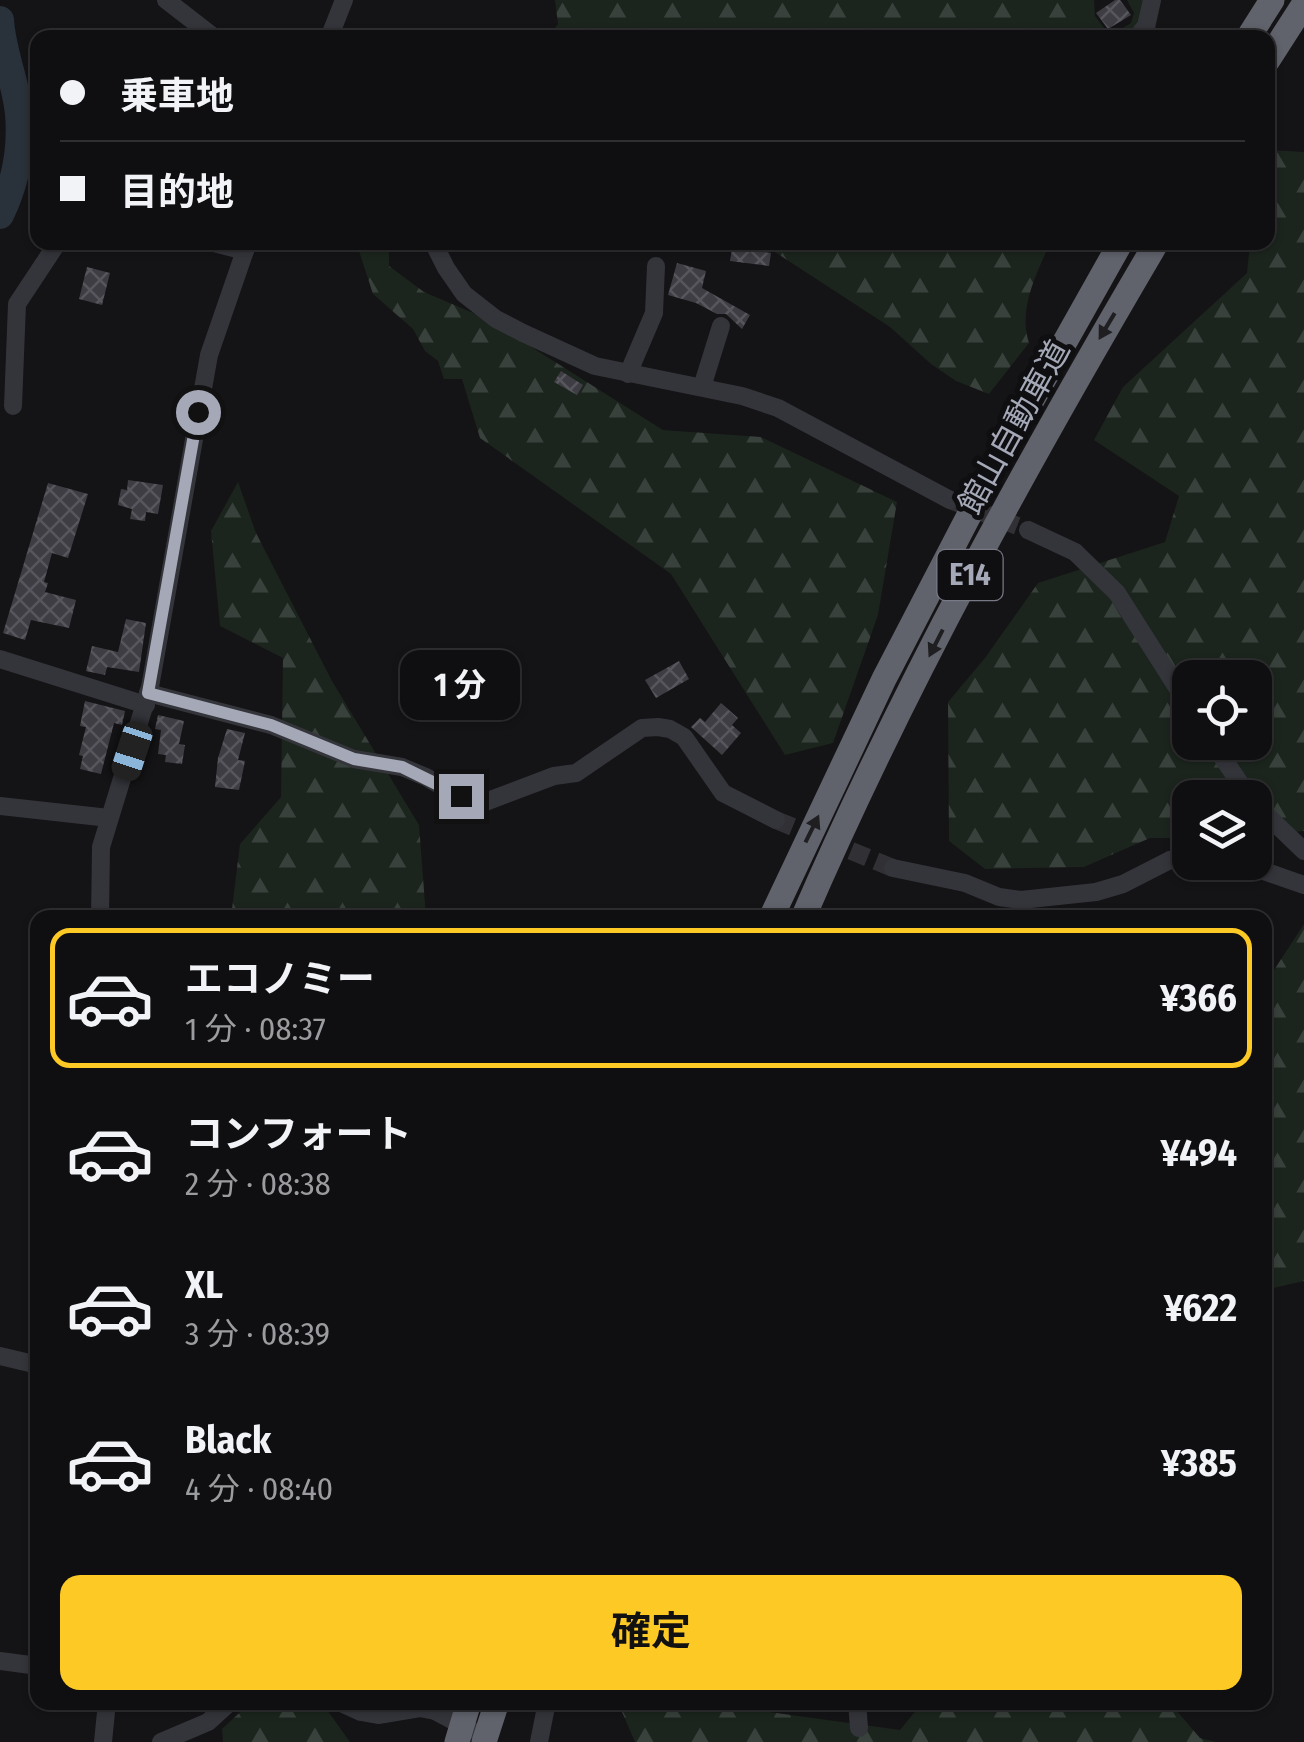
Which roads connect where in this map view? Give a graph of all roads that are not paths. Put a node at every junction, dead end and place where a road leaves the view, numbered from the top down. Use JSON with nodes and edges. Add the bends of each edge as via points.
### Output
{"nodes":[{"id":1,"x":166,"y":0,"type":"edge"},
{"id":2,"x":344,"y":0,"type":"edge"},
{"id":3,"x":1152,"y":0,"type":"edge"},
{"id":4,"x":1272,"y":0,"type":"edge"},
{"id":5,"x":1304,"y":4,"type":"edge"},
{"id":6,"x":205,"y":30,"type":"edge"},
{"id":7,"x":332,"y":30,"type":"edge"},
{"id":8,"x":1142,"y":30,"type":"edge"},
{"id":9,"x":1253,"y":30,"type":"edge"},
{"id":10,"x":1275,"y":49,"type":"edge"},
{"id":11,"x":53,"y":250,"type":"edge"},
{"id":12,"x":245,"y":250,"type":"edge"},
{"id":13,"x":438,"y":250,"type":"edge"},
{"id":14,"x":1117,"y":250,"type":"edge"},
{"id":15,"x":1152,"y":250,"type":"edge"},
{"id":16,"x":656,"y":266,"type":"dead end"},
{"id":17,"x":721,"y":326,"type":"dead end"},
{"id":18,"x":628,"y":374,"type":"junction"},
{"id":19,"x":702,"y":388,"type":"junction"},
{"id":20,"x":13,"y":406,"type":"dead end"},
{"id":21,"x":950,"y":500,"type":"tunnel mouth"},
{"id":22,"x":1028,"y":530,"type":"tunnel mouth"},
{"id":23,"x":0,"y":659,"type":"edge"},
{"id":24,"x":1172,"y":680,"type":"edge"},
{"id":25,"x":147,"y":699,"type":"junction"},
{"id":26,"x":0,"y":806,"type":"edge"},
{"id":27,"x":109,"y":818,"type":"junction"},
{"id":28,"x":776,"y":820,"type":"tunnel mouth"},
{"id":29,"x":1272,"y":820,"type":"edge"},
{"id":30,"x":1304,"y":851,"type":"edge"},
{"id":31,"x":1172,"y":860,"type":"edge"},
{"id":32,"x":894,"y":868,"type":"tunnel mouth"},
{"id":33,"x":1272,"y":874,"type":"edge"},
{"id":34,"x":1304,"y":885,"type":"edge"},
{"id":35,"x":100,"y":910,"type":"edge"},
{"id":36,"x":775,"y":910,"type":"edge"},
{"id":37,"x":806,"y":910,"type":"edge"},
{"id":38,"x":0,"y":1356,"type":"edge"},
{"id":39,"x":30,"y":1362,"type":"edge"},
{"id":40,"x":0,"y":1661,"type":"edge"},
{"id":41,"x":30,"y":1665,"type":"edge"},
{"id":42,"x":105,"y":1710,"type":"edge"},
{"id":43,"x":221,"y":1710,"type":"edge"},
{"id":44,"x":357,"y":1710,"type":"edge"},
{"id":45,"x":402,"y":1710,"type":"edge"},
{"id":46,"x":432,"y":1710,"type":"edge"},
{"id":47,"x":467,"y":1710,"type":"edge"},
{"id":48,"x":494,"y":1710,"type":"edge"},
{"id":49,"x":546,"y":1710,"type":"edge"},
{"id":50,"x":858,"y":1710,"type":"edge"},
{"id":51,"x":860,"y":1728,"type":"dead end"},
{"id":52,"x":103,"y":1742,"type":"edge"},
{"id":53,"x":161,"y":1742,"type":"edge"},
{"id":54,"x":457,"y":1742,"type":"edge"},
{"id":55,"x":484,"y":1742,"type":"edge"},
{"id":56,"x":494,"y":1742,"type":"edge"},
{"id":57,"x":539,"y":1742,"type":"edge"}],
"edges":[{"from":1,"to":6,"type":"street"},
{"from":2,"to":7,"type":"street"},
{"from":3,"to":8,"type":"street"},
{"from":4,"to":9,"type":"highway"},
{"from":5,"to":10,"type":"highway"},
{"from":11,"to":20,"type":"street","via":[[17,304]]},
{"from":12,"to":25,"type":"street","via":[[209,354]]},
{"from":13,"to":18,"type":"street","via":[[464,294],[496,319],[595,366]]},
{"from":36,"to":14,"type":"highway","name":"館山自動車道","number":"E14","one_way":true,"via":[[892,662]]},
{"from":15,"to":37,"type":"highway","name":"館山自動車道","number":"E14","one_way":true,"via":[[994,528]]},
{"from":16,"to":18,"type":"street","via":[[654,313]]},
{"from":17,"to":19,"type":"street"},
{"from":18,"to":19,"type":"street"},
{"from":19,"to":21,"type":"street","via":[[778,408]]},
{"from":22,"to":24,"type":"street","via":[[1075,552],[1117,594]]},
{"from":23,"to":25,"type":"street"},
{"from":25,"to":27,"type":"street"},
{"from":25,"to":28,"type":"street","via":[[271,725],[354,759],[402,767],[470,803],[576,773],[642,728],[670,728],[722,793]]},
{"from":26,"to":27,"type":"street"},
{"from":27,"to":35,"type":"street","via":[[98,870]]},
{"from":29,"to":30,"type":"street"},
{"from":31,"to":32,"type":"street","via":[[1096,892],[1021,900]]},
{"from":33,"to":34,"type":"street"},
{"from":38,"to":39,"type":"street"},
{"from":40,"to":41,"type":"street"},
{"from":42,"to":52,"type":"street"},
{"from":43,"to":53,"type":"street"},
{"from":44,"to":45,"type":"street"},
{"from":46,"to":56,"type":"street"},
{"from":47,"to":54,"type":"highway","bridge":true},
{"from":48,"to":55,"type":"highway","bridge":true},
{"from":49,"to":57,"type":"street"},
{"from":50,"to":51,"type":"street"}]}
